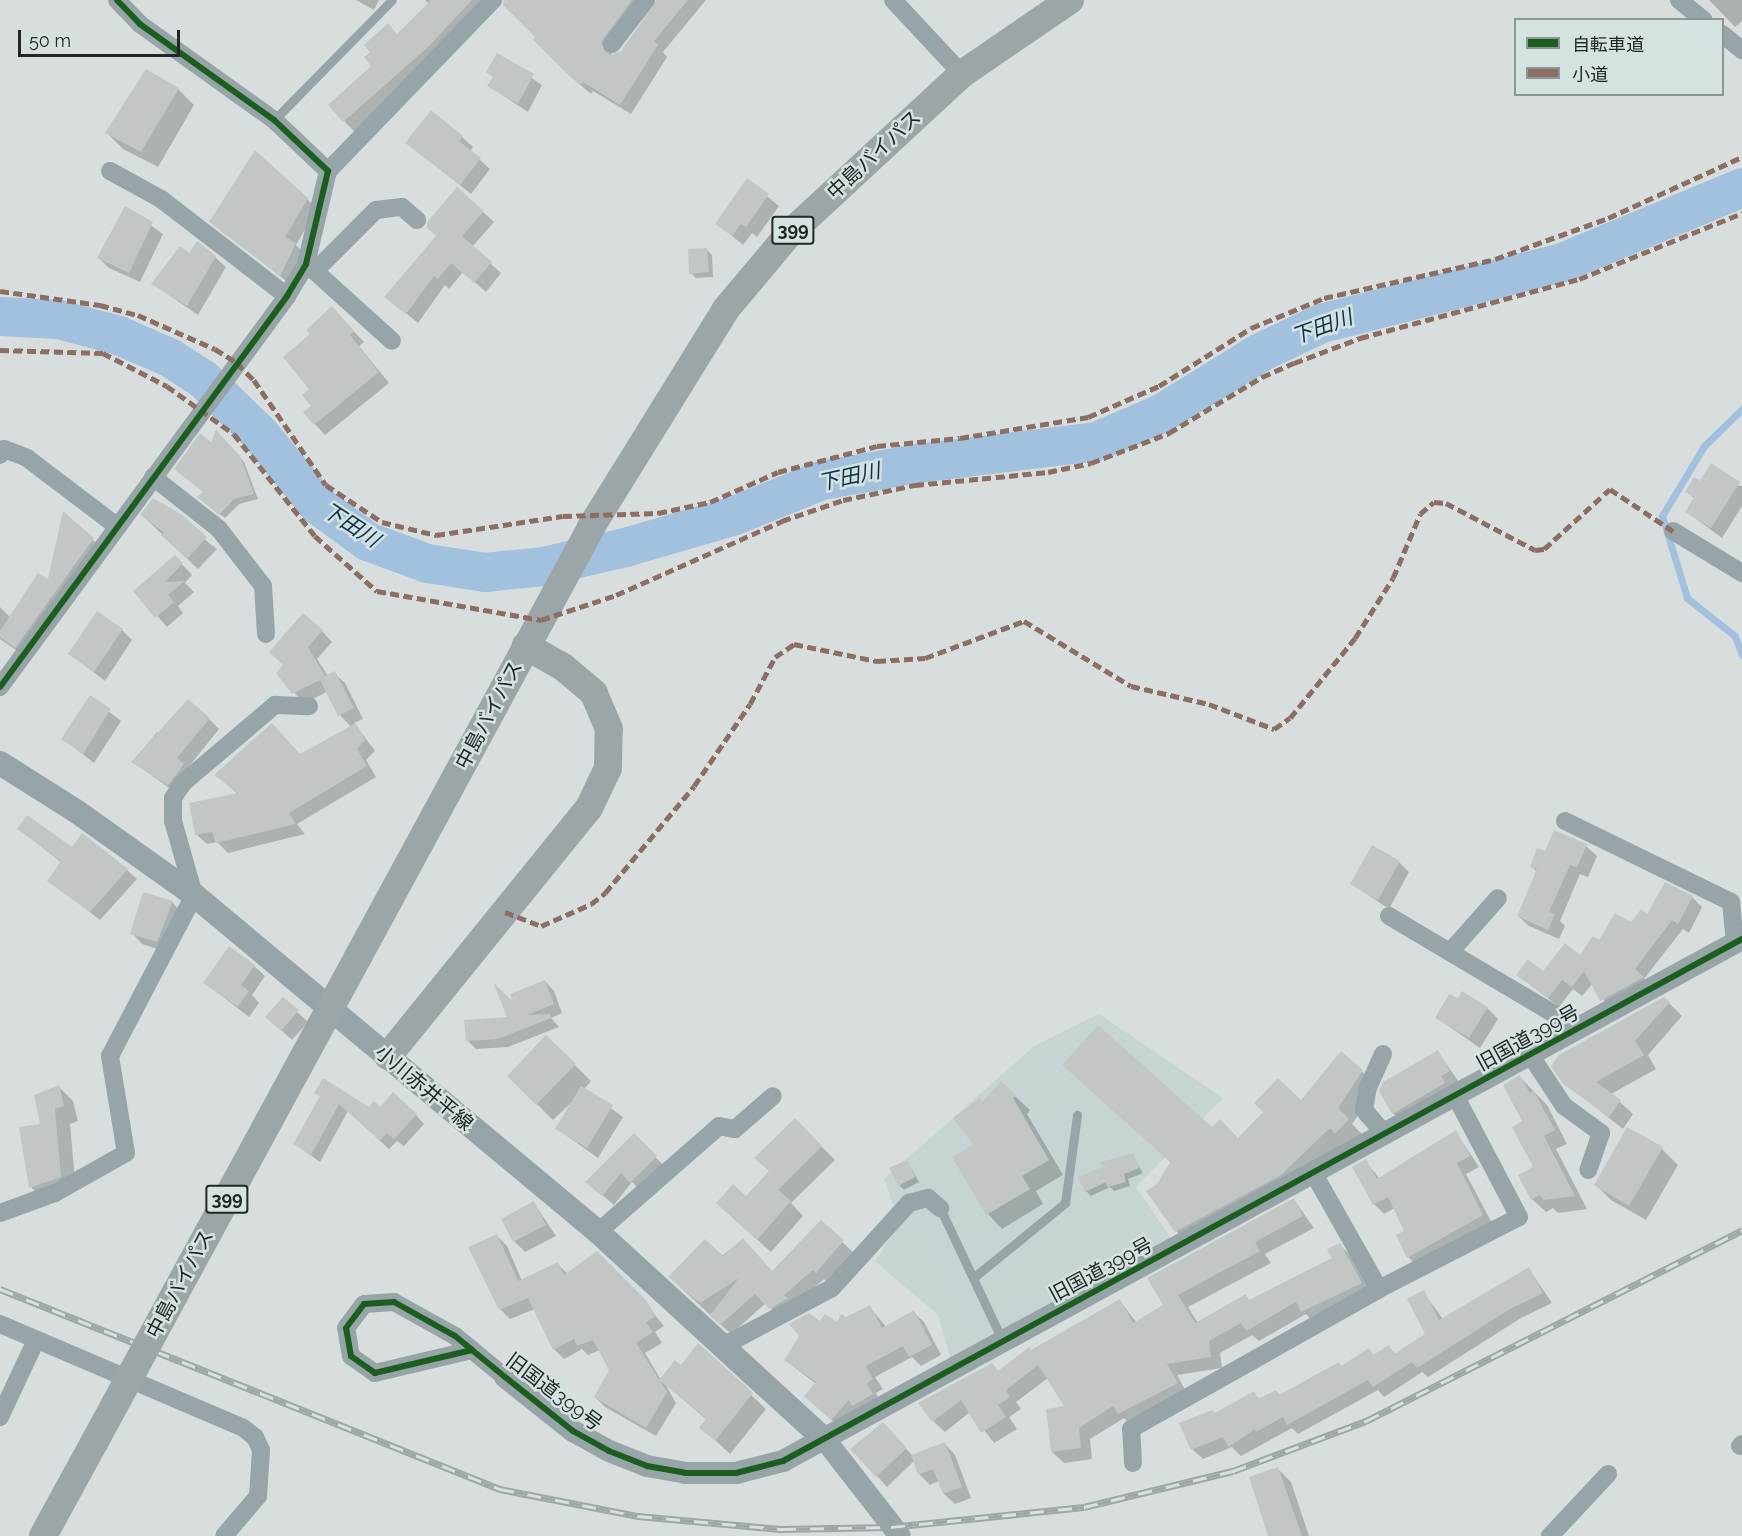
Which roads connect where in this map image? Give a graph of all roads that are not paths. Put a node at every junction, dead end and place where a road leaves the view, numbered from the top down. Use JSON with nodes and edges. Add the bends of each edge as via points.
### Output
{"nodes":[{"id":1,"x":117,"y":0,"type":"edge"},
{"id":2,"x":392,"y":0,"type":"edge"},
{"id":3,"x":493,"y":0,"type":"edge"},
{"id":4,"x":646,"y":0,"type":"edge"},
{"id":5,"x":893,"y":0,"type":"edge"},
{"id":6,"x":1070,"y":0,"type":"edge"},
{"id":7,"x":1679,"y":0,"type":"edge"},
{"id":8,"x":1702,"y":18,"type":"edge"},
{"id":9,"x":1724,"y":36,"type":"edge"},
{"id":10,"x":612,"y":44,"type":"dead end"},
{"id":11,"x":1742,"y":50,"type":"edge"},
{"id":12,"x":962,"y":74,"type":"junction"},
{"id":13,"x":274,"y":120,"type":"junction"},
{"id":14,"x":110,"y":171,"type":"dead end"},
{"id":15,"x":328,"y":171,"type":"junction"},
{"id":16,"x":417,"y":220,"type":"dead end"},
{"id":17,"x":311,"y":268,"type":"junction"},
{"id":18,"x":287,"y":296,"type":"junction"},
{"id":19,"x":392,"y":341,"type":"dead end"},
{"id":20,"x":0,"y":455,"type":"edge"},
{"id":21,"x":153,"y":477,"type":"junction"},
{"id":22,"x":118,"y":527,"type":"junction"},
{"id":23,"x":1673,"y":531,"type":"dead end"},
{"id":24,"x":1742,"y":573,"type":"edge"},
{"id":25,"x":266,"y":634,"type":"dead end"},
{"id":26,"x":526,"y":646,"type":"junction"},
{"id":27,"x":0,"y":687,"type":"edge"},
{"id":28,"x":309,"y":706,"type":"dead end"},
{"id":29,"x":0,"y":763,"type":"edge"},
{"id":30,"x":1565,"y":821,"type":"dead end"},
{"id":31,"x":194,"y":895,"type":"junction"},
{"id":32,"x":1498,"y":898,"type":"dead end"},
{"id":33,"x":1389,"y":916,"type":"dead end"},
{"id":34,"x":1738,"y":941,"type":"edge"},
{"id":35,"x":1450,"y":952,"type":"junction"},
{"id":36,"x":1579,"y":1029,"type":"junction"},
{"id":37,"x":1383,"y":1054,"type":"dead end"},
{"id":38,"x":388,"y":1056,"type":"junction"},
{"id":39,"x":1531,"y":1056,"type":"junction"},
{"id":40,"x":773,"y":1096,"type":"dead end"},
{"id":41,"x":1456,"y":1097,"type":"junction"},
{"id":42,"x":1077,"y":1115,"type":"dead end"},
{"id":43,"x":1386,"y":1135,"type":"junction"},
{"id":44,"x":1588,"y":1170,"type":"dead end"},
{"id":45,"x":1314,"y":1174,"type":"junction"},
{"id":46,"x":940,"y":1208,"type":"joint"},
{"id":47,"x":0,"y":1213,"type":"edge"},
{"id":48,"x":598,"y":1232,"type":"junction"},
{"id":49,"x":973,"y":1278,"type":"junction"},
{"id":50,"x":1379,"y":1289,"type":"junction"},
{"id":51,"x":0,"y":1324,"type":"edge"},
{"id":52,"x":36,"y":1340,"type":"junction"},
{"id":53,"x":1003,"y":1342,"type":"junction"},
{"id":54,"x":723,"y":1346,"type":"junction"},
{"id":55,"x":472,"y":1350,"type":"junction"},
{"id":56,"x":505,"y":1377,"type":"joint"},
{"id":57,"x":0,"y":1417,"type":"edge"},
{"id":58,"x":826,"y":1441,"type":"junction"},
{"id":59,"x":1133,"y":1463,"type":"dead end"},
{"id":60,"x":1608,"y":1474,"type":"dead end"},
{"id":61,"x":44,"y":1536,"type":"edge"},
{"id":62,"x":224,"y":1536,"type":"edge"},
{"id":63,"x":900,"y":1536,"type":"edge"},
{"id":64,"x":1550,"y":1536,"type":"edge"}],
"edges":[{"from":1,"to":13,"type":"street","via":[[140,24]]},
{"from":2,"to":13,"type":"lane"},
{"from":3,"to":15,"type":"street"},
{"from":4,"to":10,"type":"street"},
{"from":5,"to":12,"type":"street"},
{"from":6,"to":12,"type":"highway","name":"中島バイパス","number":"399"},
{"from":7,"to":8,"type":"street"},
{"from":9,"to":11,"type":"street"},
{"from":12,"to":26,"type":"highway","name":"中島バイパス","number":"399","via":[[789,234],[726,309],[591,527]]},
{"from":13,"to":15,"type":"street"},
{"from":14,"to":18,"type":"street","via":[[161,199]]},
{"from":15,"to":17,"type":"street"},
{"from":16,"to":17,"type":"street","via":[[402,207],[376,210]]},
{"from":17,"to":18,"type":"street"},
{"from":17,"to":19,"type":"street"},
{"from":18,"to":21,"type":"street"},
{"from":20,"to":22,"type":"street","via":[[4,449],[27,458]]},
{"from":21,"to":22,"type":"street"},
{"from":21,"to":25,"type":"street","via":[[219,529],[263,586]]},
{"from":22,"to":27,"type":"street"},
{"from":23,"to":24,"type":"street"},
{"from":26,"to":38,"type":"highway","via":[[563,667],[594,693],[609,729],[608,768],[589,808]]},
{"from":26,"to":61,"type":"highway","name":"中島バイパス","number":"399","bridge":true},
{"from":28,"to":31,"type":"street","via":[[275,705],[183,783],[173,798],[173,821]]},
{"from":29,"to":31,"type":"main road","name":"小川赤井平線","via":[[76,811]]},
{"from":30,"to":34,"type":"street","via":[[1731,902]]},
{"from":31,"to":38,"type":"main road","name":"小川赤井平線"},
{"from":31,"to":47,"type":"street","via":[[110,1056],[126,1153],[55,1193]]},
{"from":32,"to":35,"type":"street"},
{"from":33,"to":35,"type":"street"},
{"from":34,"to":36,"type":"street","name":"旧国道399号"},
{"from":35,"to":36,"type":"street"},
{"from":36,"to":39,"type":"street","name":"旧国道399号"},
{"from":37,"to":43,"type":"street","via":[[1368,1087],[1364,1110]]},
{"from":38,"to":48,"type":"main road","name":"小川赤井平線"},
{"from":39,"to":41,"type":"street","name":"旧国道399号"},
{"from":39,"to":44,"type":"street","via":[[1564,1106],[1601,1133]]},
{"from":40,"to":48,"type":"street","via":[[735,1129],[719,1126]]},
{"from":41,"to":43,"type":"street","name":"旧国道399号"},
{"from":41,"to":50,"type":"street","via":[[1519,1217]]},
{"from":42,"to":49,"type":"lane","via":[[1065,1203]]},
{"from":43,"to":45,"type":"street","name":"旧国道399号"},
{"from":45,"to":50,"type":"street"},
{"from":45,"to":53,"type":"street","name":"旧国道399号"},
{"from":46,"to":49,"type":"lane"},
{"from":46,"to":54,"type":"street","via":[[928,1198],[909,1203],[832,1288]]},
{"from":48,"to":54,"type":"main road","name":"小川赤井平線"},
{"from":49,"to":53,"type":"lane"},
{"from":50,"to":59,"type":"street","via":[[1131,1429]]},
{"from":51,"to":52,"type":"street"},
{"from":52,"to":57,"type":"street"},
{"from":52,"to":62,"type":"street","via":[[242,1427],[255,1437],[261,1450],[258,1496]]},
{"from":53,"to":58,"type":"street","name":"旧国道399号"},
{"from":54,"to":58,"type":"main road","name":"小川赤井平線"},
{"from":55,"to":55,"type":"street","name":"旧国道399号","via":[[455,1336],[384,1300],[356,1310],[346,1328],[351,1356],[375,1373]]},
{"from":55,"to":56,"type":"street","name":"旧国道399号"},
{"from":56,"to":58,"type":"street","name":"旧国道399号","via":[[573,1431],[609,1452],[647,1466],[685,1473],[736,1473],[783,1461]]},
{"from":58,"to":63,"type":"street"},
{"from":60,"to":64,"type":"street"}]}
